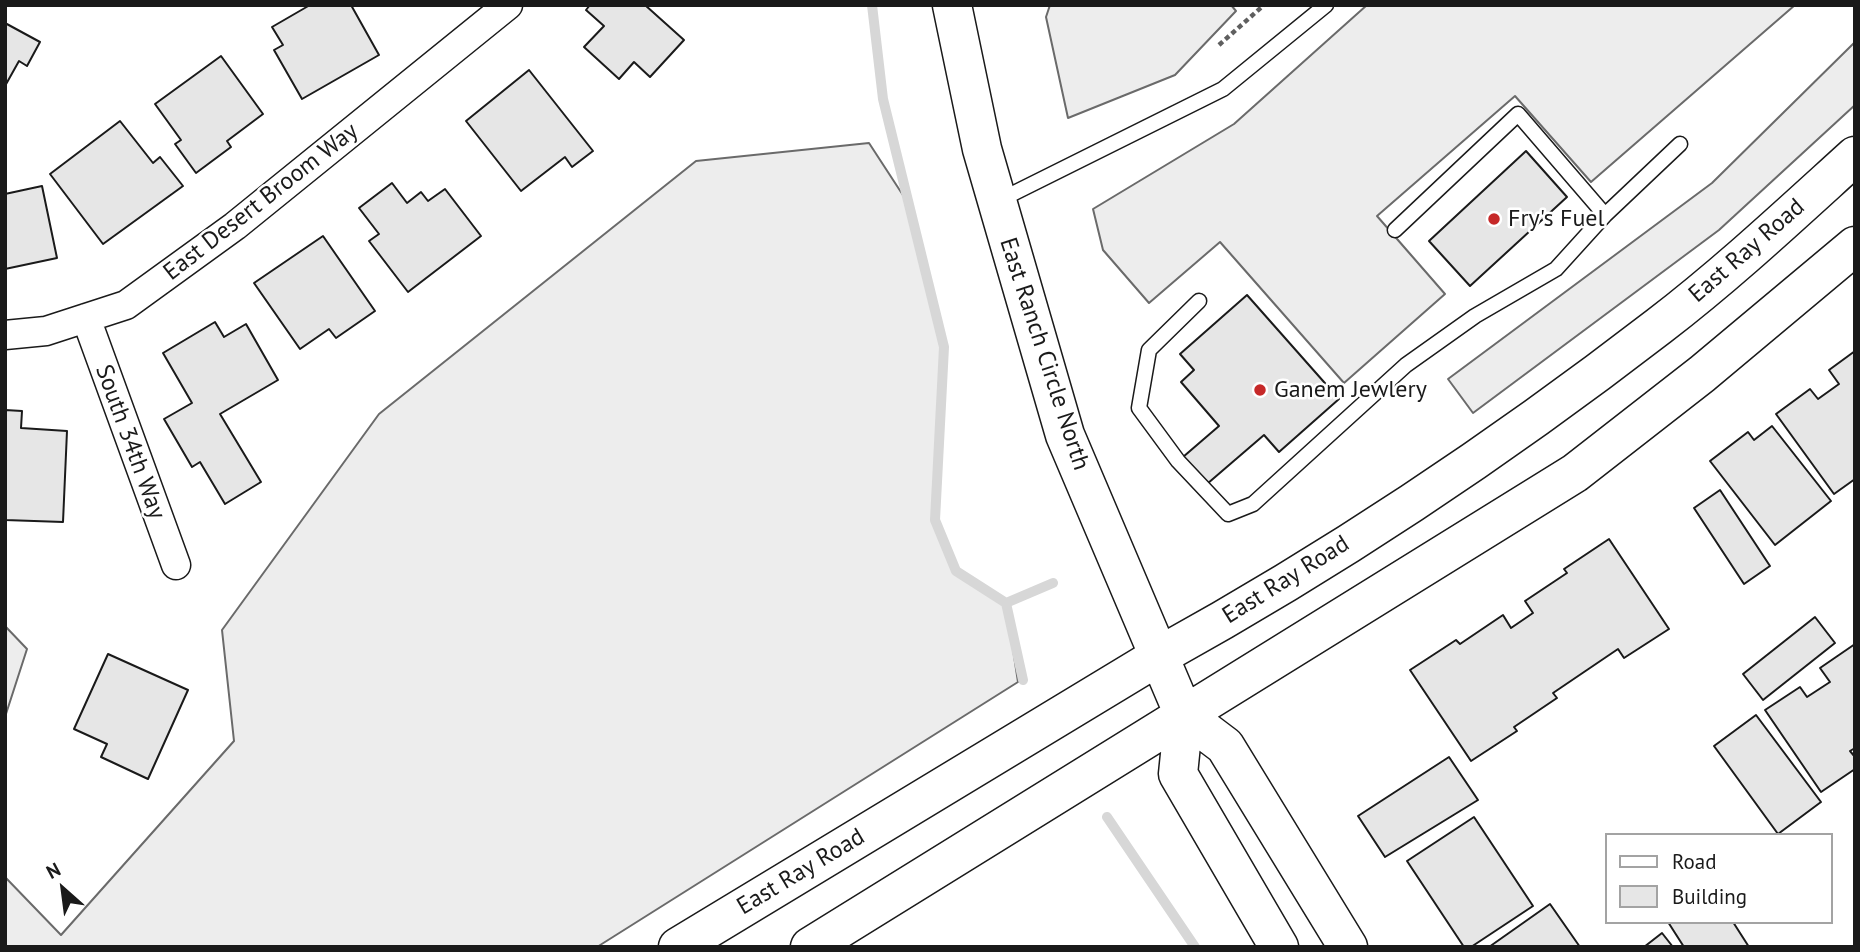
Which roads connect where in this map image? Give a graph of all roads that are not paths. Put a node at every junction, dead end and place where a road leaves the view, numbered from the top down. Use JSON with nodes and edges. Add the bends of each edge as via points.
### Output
{"nodes":[{"id":1,"x":952,"y":5,"type":"edge"},
{"id":2,"x":1326,"y":5,"type":"edge"},
{"id":3,"x":493,"y":10,"type":"edge"},
{"id":4,"x":1680,"y":144,"type":"dead end"},
{"id":5,"x":1855,"y":156,"type":"edge"},
{"id":6,"x":997,"y":202,"type":"junction"},
{"id":7,"x":1605,"y":215,"type":"junction"},
{"id":8,"x":1395,"y":230,"type":"dead end"},
{"id":9,"x":1855,"y":246,"type":"edge"},
{"id":10,"x":1199,"y":301,"type":"dead end"},
{"id":11,"x":86,"y":318,"type":"junction"},
{"id":12,"x":5,"y":335,"type":"edge"},
{"id":13,"x":176,"y":565,"type":"dead end"},
{"id":14,"x":1172,"y":687,"type":"junction"},
{"id":15,"x":678,"y":947,"type":"edge"},
{"id":16,"x":810,"y":947,"type":"edge"},
{"id":17,"x":1279,"y":947,"type":"edge"},
{"id":18,"x":1348,"y":947,"type":"edge"}],
"edges":[{"from":1,"to":6,"type":"main road","name":"East Ranch Circle North"},
{"from":2,"to":6,"type":"lane","via":[[1223,89]]},
{"from":3,"to":11,"type":"street","name":"East Desert Broom Way","via":[[236,226],[127,304]]},
{"from":4,"to":7,"type":"lane"},
{"from":5,"to":14,"type":"main road","name":"East Ray Road","via":[[1660,326],[1438,485],[1218,623]]},
{"from":6,"to":14,"type":"main road","name":"East Ranch Circle North","via":[[1065,435]]},
{"from":7,"to":8,"type":"lane","via":[[1518,114]]},
{"from":7,"to":10,"type":"lane","via":[[1556,269],[1475,316],[1406,365],[1253,504],[1228,514],[1178,461],[1139,408],[1149,350]]},
{"from":9,"to":14,"type":"main road","name":"East Ray Road","via":[[1575,473]]},
{"from":11,"to":12,"type":"street","name":"East Desert Broom Way","via":[[46,331]]},
{"from":11,"to":13,"type":"street","name":"South 34th Way"},
{"from":14,"to":15,"type":"main road","name":"East Ray Road"},
{"from":14,"to":16,"type":"main road","name":"East Ray Road"},
{"from":14,"to":17,"type":"main road","via":[[1178,774]]},
{"from":14,"to":18,"type":"main road","via":[[1225,746]]}]}
